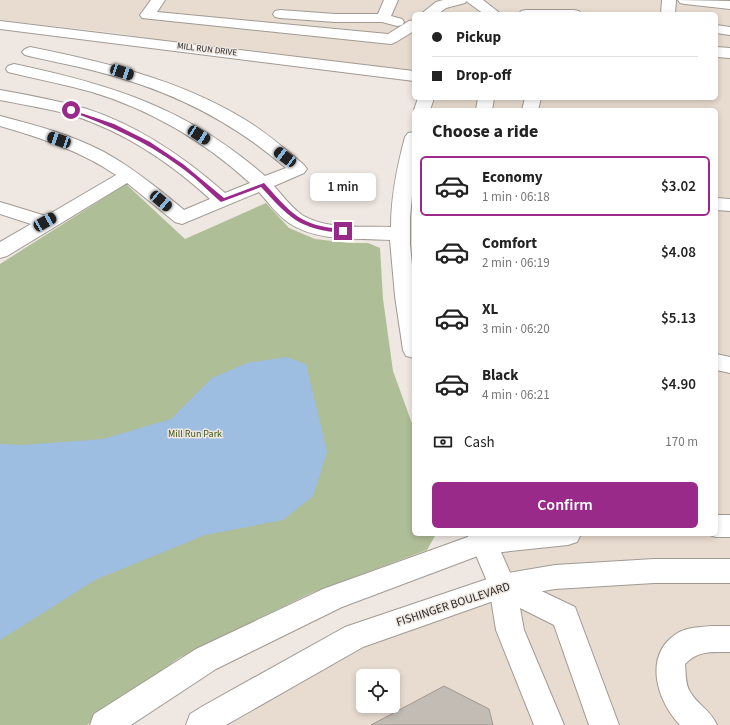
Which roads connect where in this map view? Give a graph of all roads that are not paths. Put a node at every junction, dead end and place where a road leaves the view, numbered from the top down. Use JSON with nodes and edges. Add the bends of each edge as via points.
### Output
{"nodes":[{"id":1,"x":158,"y":0,"type":"edge"},
{"id":2,"x":391,"y":0,"type":"edge"},
{"id":3,"x":460,"y":0,"type":"edge"},
{"id":4,"x":473,"y":0,"type":"edge"},
{"id":5,"x":669,"y":0,"type":"edge"},
{"id":6,"x":685,"y":0,"type":"edge"},
{"id":7,"x":730,"y":5,"type":"edge"},
{"id":8,"x":431,"y":12,"type":"edge"},
{"id":9,"x":491,"y":12,"type":"edge"},
{"id":10,"x":668,"y":12,"type":"edge"},
{"id":11,"x":383,"y":18,"type":"junction"},
{"id":12,"x":0,"y":25,"type":"edge"},
{"id":13,"x":412,"y":25,"type":"edge"},
{"id":14,"x":253,"y":26,"type":"junction"},
{"id":15,"x":718,"y":30,"type":"edge"},
{"id":16,"x":50,"y":31,"type":"junction"},
{"id":17,"x":730,"y":31,"type":"edge"},
{"id":18,"x":30,"y":52,"type":"junction"},
{"id":19,"x":718,"y":52,"type":"edge"},
{"id":20,"x":239,"y":53,"type":"junction"},
{"id":21,"x":730,"y":53,"type":"edge"},
{"id":22,"x":14,"y":69,"type":"junction"},
{"id":23,"x":412,"y":76,"type":"edge"},
{"id":24,"x":0,"y":84,"type":"edge"},
{"id":25,"x":0,"y":95,"type":"edge"},
{"id":26,"x":0,"y":121,"type":"edge"},
{"id":27,"x":411,"y":165,"type":"edge"},
{"id":28,"x":126,"y":176,"type":"junction"},
{"id":29,"x":262,"y":184,"type":"junction"},
{"id":30,"x":223,"y":201,"type":"junction"},
{"id":31,"x":718,"y":204,"type":"edge"},
{"id":32,"x":730,"y":206,"type":"edge"},
{"id":33,"x":0,"y":208,"type":"edge"},
{"id":34,"x":45,"y":222,"type":"junction"},
{"id":35,"x":399,"y":234,"type":"junction"},
{"id":36,"x":0,"y":251,"type":"edge"},
{"id":37,"x":410,"y":312,"type":"edge"},
{"id":38,"x":412,"y":331,"type":"edge"},
{"id":39,"x":718,"y":362,"type":"edge"},
{"id":40,"x":730,"y":365,"type":"edge"},
{"id":41,"x":718,"y":526,"type":"edge"},
{"id":42,"x":730,"y":526,"type":"edge"},
{"id":43,"x":525,"y":536,"type":"edge"},
{"id":44,"x":482,"y":538,"type":"edge"},
{"id":45,"x":730,"y":571,"type":"edge"},
{"id":46,"x":502,"y":586,"type":"junction"},
{"id":47,"x":730,"y":640,"type":"edge"},
{"id":48,"x":105,"y":725,"type":"edge"},
{"id":49,"x":201,"y":725,"type":"edge"},
{"id":50,"x":550,"y":725,"type":"edge"},
{"id":51,"x":604,"y":725,"type":"edge"},
{"id":52,"x":702,"y":725,"type":"edge"}],
"edges":[{"from":1,"to":14,"type":"street","via":[[147,14]]},
{"from":2,"to":11,"type":"street"},
{"from":3,"to":8,"type":"street","via":[[441,5]]},
{"from":4,"to":9,"type":"street"},
{"from":5,"to":10,"type":"street"},
{"from":6,"to":7,"type":"street"},
{"from":11,"to":13,"type":"street"},
{"from":11,"to":14,"type":"street","via":[[335,18],[276,13]]},
{"from":12,"to":16,"type":"street","name":"MILL RUN DRIVE"},
{"from":13,"to":14,"type":"street","via":[[391,39]]},
{"from":14,"to":20,"type":"street"},
{"from":15,"to":17,"type":"street"},
{"from":16,"to":18,"type":"street"},
{"from":16,"to":20,"type":"street","name":"MILL RUN DRIVE"},
{"from":18,"to":22,"type":"street"},
{"from":18,"to":29,"type":"street","via":[[110,68],[160,84],[204,103],[255,134],[298,169]]},
{"from":19,"to":21,"type":"street"},
{"from":20,"to":23,"type":"street","name":"MILL RUN DRIVE"},
{"from":22,"to":24,"type":"street"},
{"from":22,"to":29,"type":"street","via":[[101,90],[151,109],[174,120],[228,154]]},
{"from":25,"to":30,"type":"street","via":[[48,104],[112,125],[148,143],[182,165]]},
{"from":26,"to":28,"type":"street","via":[[72,144],[98,156]]},
{"from":27,"to":35,"type":"street","via":[[400,209]]},
{"from":28,"to":30,"type":"street","via":[[151,192],[182,218]]},
{"from":28,"to":34,"type":"street"},
{"from":29,"to":30,"type":"street"},
{"from":29,"to":35,"type":"street","via":[[288,213],[301,222],[321,229]]},
{"from":31,"to":32,"type":"street"},
{"from":33,"to":34,"type":"street"},
{"from":34,"to":36,"type":"street"},
{"from":35,"to":37,"type":"street","via":[[400,260]]},
{"from":37,"to":38,"type":"street"},
{"from":39,"to":40,"type":"street"},
{"from":41,"to":42,"type":"street"},
{"from":43,"to":44,"type":"street"},
{"from":44,"to":46,"type":"street"},
{"from":44,"to":48,"type":"street","via":[[273,625],[206,659]]},
{"from":45,"to":46,"type":"street","name":"FISHINGER BOULEVARD","via":[[654,571],[555,577]]},
{"from":46,"to":49,"type":"street","name":"FISHINGER BOULEVARD","via":[[355,636]]},
{"from":46,"to":50,"type":"street","via":[[510,630]]},
{"from":46,"to":51,"type":"street","via":[[565,616]]},
{"from":47,"to":52,"type":"street","via":[[712,639],[686,643],[671,659],[671,682],[680,706]]}]}
